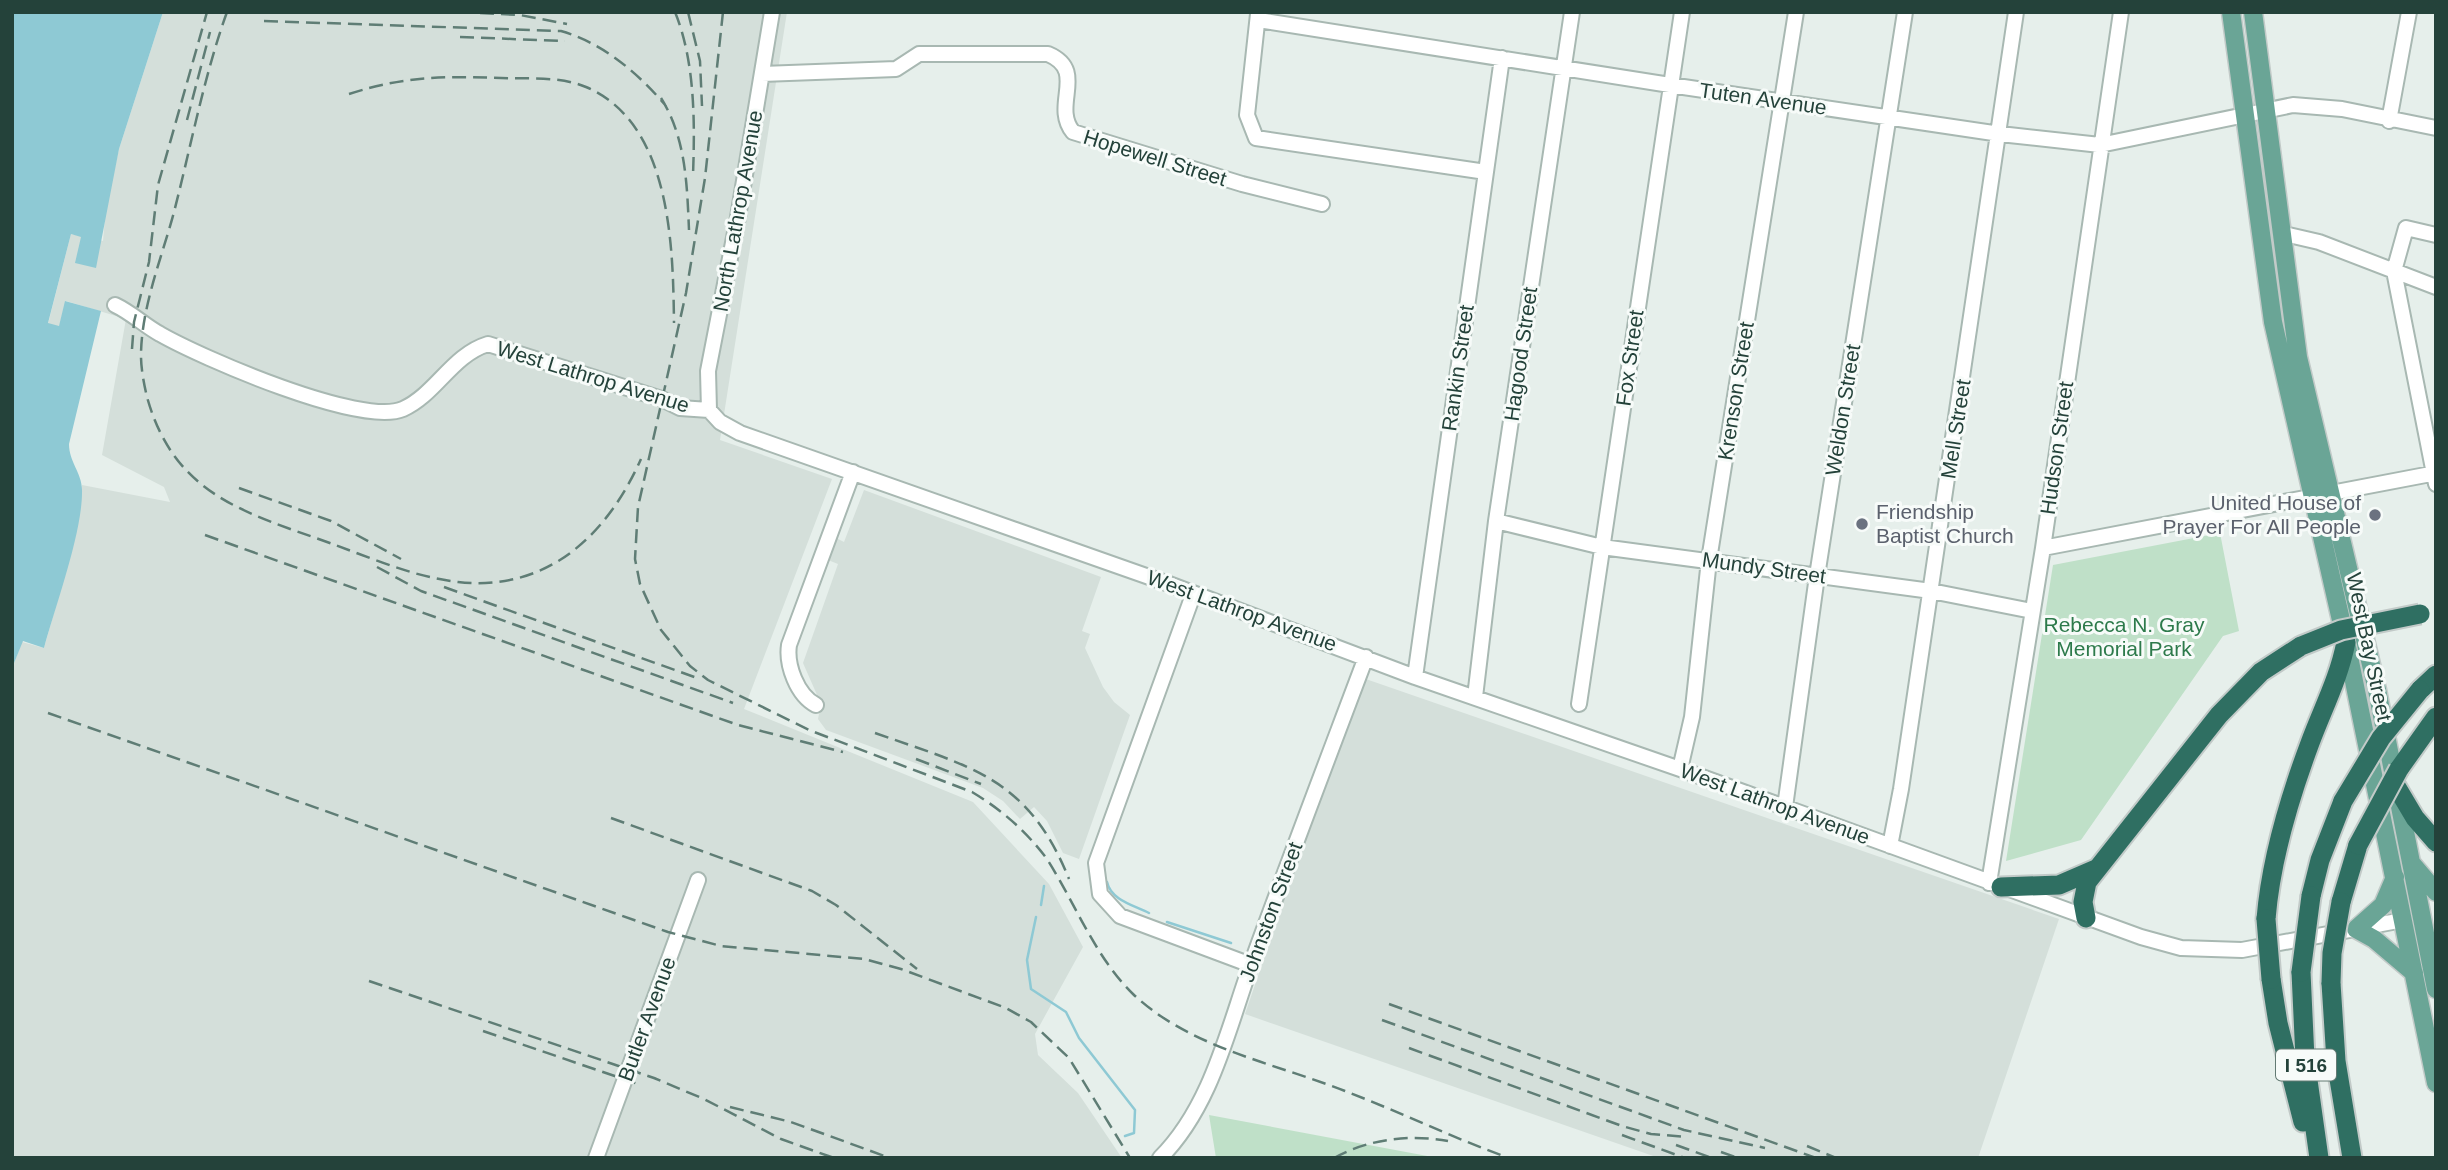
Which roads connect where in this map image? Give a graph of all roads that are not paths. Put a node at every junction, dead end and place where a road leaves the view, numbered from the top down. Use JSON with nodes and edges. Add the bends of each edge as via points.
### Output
{"nodes":[{"id":1,"x":772,"y":12,"type":"edge"},
{"id":2,"x":1573,"y":12,"type":"edge"},
{"id":3,"x":1682,"y":12,"type":"edge"},
{"id":4,"x":1796,"y":12,"type":"edge"},
{"id":5,"x":1905,"y":12,"type":"edge"},
{"id":6,"x":2016,"y":12,"type":"edge"},
{"id":7,"x":2121,"y":12,"type":"edge"},
{"id":8,"x":2231,"y":12,"type":"edge"},
{"id":9,"x":2253,"y":12,"type":"edge"},
{"id":10,"x":2409,"y":12,"type":"edge"},
{"id":11,"x":1258,"y":16,"type":"edge"},
{"id":12,"x":1502,"y":58,"type":"junction"},
{"id":13,"x":1563,"y":68,"type":"junction"},
{"id":14,"x":762,"y":74,"type":"junction"},
{"id":15,"x":1670,"y":86,"type":"junction"},
{"id":16,"x":1781,"y":100,"type":"junction"},
{"id":17,"x":2268,"y":108,"type":"junction"},
{"id":18,"x":2245,"y":114,"type":"junction"},
{"id":19,"x":1890,"y":117,"type":"junction"},
{"id":20,"x":2389,"y":121,"type":"junction"},
{"id":21,"x":2436,"y":128,"type":"edge"},
{"id":22,"x":2000,"y":134,"type":"junction"},
{"id":23,"x":2100,"y":145,"type":"junction"},
{"id":24,"x":1486,"y":172,"type":"junction"},
{"id":25,"x":1322,"y":204,"type":"dead end"},
{"id":26,"x":2280,"y":233,"type":"junction"},
{"id":27,"x":2436,"y":235,"type":"edge"},
{"id":28,"x":2394,"y":271,"type":"junction"},
{"id":29,"x":2436,"y":287,"type":"edge"},
{"id":30,"x":115,"y":306,"type":"dead end"},
{"id":31,"x":709,"y":410,"type":"junction"},
{"id":32,"x":853,"y":472,"type":"junction"},
{"id":33,"x":2435,"y":477,"type":"edge"},
{"id":34,"x":2321,"y":495,"type":"junction"},
{"id":35,"x":1496,"y":522,"type":"junction"},
{"id":36,"x":1602,"y":547,"type":"junction"},
{"id":37,"x":2043,"y":548,"type":"junction"},
{"id":38,"x":1709,"y":560,"type":"junction"},
{"id":39,"x":1817,"y":576,"type":"junction"},
{"id":40,"x":1931,"y":591,"type":"junction"},
{"id":41,"x":1193,"y":595,"type":"junction"},
{"id":42,"x":2032,"y":611,"type":"junction"},
{"id":43,"x":2428,"y":613,"type":"edge"},
{"id":44,"x":2346,"y":642,"type":"junction"},
{"id":45,"x":1366,"y":657,"type":"junction"},
{"id":46,"x":2436,"y":675,"type":"edge"},
{"id":47,"x":1415,"y":677,"type":"junction"},
{"id":48,"x":1475,"y":697,"type":"junction"},
{"id":49,"x":1579,"y":704,"type":"dead end"},
{"id":50,"x":816,"y":705,"type":"dead end"},
{"id":51,"x":2436,"y":717,"type":"edge"},
{"id":52,"x":2436,"y":741,"type":"edge"},
{"id":53,"x":2414,"y":752,"type":"junction"},
{"id":54,"x":1680,"y":769,"type":"junction"},
{"id":55,"x":2398,"y":778,"type":"junction"},
{"id":56,"x":1785,"y":807,"type":"junction"},
{"id":57,"x":2436,"y":842,"type":"edge"},
{"id":58,"x":1890,"y":846,"type":"junction"},
{"id":59,"x":2411,"y":861,"type":"junction"},
{"id":60,"x":2099,"y":866,"type":"junction"},
{"id":61,"x":2395,"y":877,"type":"junction"},
{"id":62,"x":698,"y":880,"type":"dead end"},
{"id":63,"x":1995,"y":885,"type":"junction"},
{"id":64,"x":2436,"y":892,"type":"edge"},
{"id":65,"x":2429,"y":916,"type":"edge"},
{"id":66,"x":2086,"y":918,"type":"junction"},
{"id":67,"x":2403,"y":920,"type":"junction"},
{"id":68,"x":2356,"y":929,"type":"junction"},
{"id":69,"x":2433,"y":956,"type":"edge"},
{"id":70,"x":1251,"y":965,"type":"junction"},
{"id":71,"x":2414,"y":973,"type":"junction"},
{"id":72,"x":2436,"y":989,"type":"edge"},
{"id":73,"x":2436,"y":1083,"type":"edge"},
{"id":74,"x":596,"y":1158,"type":"edge"},
{"id":75,"x":1160,"y":1158,"type":"edge"},
{"id":76,"x":2311,"y":1158,"type":"edge"},
{"id":77,"x":2319,"y":1158,"type":"edge"},
{"id":78,"x":2352,"y":1158,"type":"edge"}],
"edges":[{"from":1,"to":14,"type":"street","name":"North Lathrop Avenue"},
{"from":2,"to":13,"type":"street","name":"Hagood Street"},
{"from":3,"to":15,"type":"street","name":"Fox Street"},
{"from":4,"to":16,"type":"street","name":"Krenson Street"},
{"from":5,"to":19,"type":"street","name":"Weldon Street"},
{"from":6,"to":22,"type":"street","name":"Mell Street"},
{"from":7,"to":23,"type":"street","name":"Hudson Street"},
{"from":8,"to":18,"type":"main road","name":"West Bay Street"},
{"from":9,"to":17,"type":"main road","name":"West Bay Street"},
{"from":10,"to":20,"type":"street"},
{"from":11,"to":12,"type":"street","name":"Tuten Avenue"},
{"from":11,"to":24,"type":"street","via":[[1247,114],[1256,138]]},
{"from":12,"to":13,"type":"street","name":"Tuten Avenue"},
{"from":12,"to":24,"type":"street","name":"Rankin Street"},
{"from":13,"to":15,"type":"street","name":"Tuten Avenue"},
{"from":13,"to":35,"type":"street","name":"Hagood Street"},
{"from":14,"to":25,"type":"street","name":"Hopewell Street","via":[[896,69],[919,54],[1048,54],[1059,58],[1068,73],[1067,124],[1073,132]]},
{"from":14,"to":31,"type":"street","name":"North Lathrop Avenue","via":[[708,371]]},
{"from":15,"to":16,"type":"street","name":"Tuten Avenue"},
{"from":15,"to":36,"type":"street","name":"Fox Street"},
{"from":16,"to":19,"type":"street","name":"Tuten Avenue"},
{"from":16,"to":38,"type":"street","name":"Krenson Street"},
{"from":17,"to":18,"type":"street","name":"Tuten Avenue"},
{"from":17,"to":20,"type":"street","name":"Tuten Avenue","via":[[2313,106]]},
{"from":17,"to":26,"type":"main road","name":"West Bay Street"},
{"from":18,"to":23,"type":"street","name":"Tuten Avenue"},
{"from":18,"to":34,"type":"main road","name":"West Bay Street","via":[[2273,322]]},
{"from":19,"to":22,"type":"street","name":"Tuten Avenue"},
{"from":19,"to":39,"type":"street","name":"Weldon Street"},
{"from":20,"to":21,"type":"street","name":"Tuten Avenue"},
{"from":22,"to":23,"type":"street","name":"Tuten Avenue"},
{"from":22,"to":40,"type":"street","name":"Mell Street"},
{"from":23,"to":37,"type":"street","name":"Hudson Street"},
{"from":24,"to":47,"type":"street","name":"Rankin Street"},
{"from":26,"to":28,"type":"street","via":[[2319,242]]},
{"from":26,"to":34,"type":"main road","name":"West Bay Street"},
{"from":27,"to":28,"type":"street","via":[[2406,228]]},
{"from":28,"to":29,"type":"street"},
{"from":28,"to":33,"type":"street"},
{"from":30,"to":31,"type":"street","name":"West Lathrop Avenue","via":[[215,361],[362,411],[404,408],[464,357],[488,344],[680,408]]},
{"from":31,"to":32,"type":"street","name":"West Lathrop Avenue","via":[[740,433]]},
{"from":32,"to":41,"type":"street","name":"West Lathrop Avenue"},
{"from":32,"to":50,"type":"street","via":[[789,645],[789,665],[803,695]]},
{"from":33,"to":34,"type":"street"},
{"from":34,"to":37,"type":"street"},
{"from":34,"to":44,"type":"main road","name":"West Bay Street"},
{"from":34,"to":55,"type":"main road","name":"West Bay Street"},
{"from":35,"to":36,"type":"street","name":"Mundy Street"},
{"from":35,"to":48,"type":"street","name":"Hagood Street"},
{"from":36,"to":38,"type":"street","name":"Mundy Street"},
{"from":36,"to":49,"type":"street","name":"Fox Street"},
{"from":37,"to":42,"type":"street","name":"Hudson Street"},
{"from":38,"to":39,"type":"street","name":"Mundy Street"},
{"from":38,"to":54,"type":"street","name":"Krenson Street","via":[[1692,717]]},
{"from":39,"to":40,"type":"street","name":"Mundy Street"},
{"from":39,"to":56,"type":"street","name":"Weldon Street"},
{"from":40,"to":42,"type":"street","name":"Mundy Street"},
{"from":40,"to":58,"type":"street","name":"Mell Street"},
{"from":41,"to":45,"type":"street","name":"West Lathrop Avenue"},
{"from":41,"to":70,"type":"street","via":[[1096,863],[1096,881],[1100,894],[1120,916]]},
{"from":42,"to":63,"type":"street","name":"Hudson Street"},
{"from":43,"to":60,"type":"highway","bridge":true,"via":[[2341,630],[2301,646],[2261,672],[2219,715]]},
{"from":44,"to":61,"type":"main road","name":"West Bay Street"},
{"from":44,"to":76,"type":"highway","bridge":true,"via":[[2340,675],[2293,790],[2276,853],[2266,919],[2278,1023]]},
{"from":45,"to":47,"type":"street","name":"West Lathrop Avenue"},
{"from":45,"to":70,"type":"street","name":"Johnston Street"},
{"from":46,"to":77,"type":"highway","number":"I 516","bridge":true,"via":[[2381,738],[2343,801],[2311,896],[2301,972],[2305,1059]]},
{"from":47,"to":48,"type":"street","name":"West Lathrop Avenue"},
{"from":48,"to":54,"type":"street","name":"West Lathrop Avenue"},
{"from":51,"to":53,"type":"highway"},
{"from":52,"to":53,"type":"highway"},
{"from":53,"to":55,"type":"highway"},
{"from":54,"to":56,"type":"street","name":"West Lathrop Avenue"},
{"from":55,"to":57,"type":"highway","via":[[2415,818]]},
{"from":55,"to":59,"type":"main road","name":"West Bay Street"},
{"from":55,"to":78,"type":"highway","number":"I 516","bridge":true,"via":[[2358,845],[2332,953],[2331,1022]]},
{"from":56,"to":58,"type":"street","name":"West Lathrop Avenue"},
{"from":58,"to":63,"type":"street","name":"West Lathrop Avenue"},
{"from":59,"to":64,"type":"main road"},
{"from":59,"to":65,"type":"main road","name":"West Bay Street"},
{"from":60,"to":63,"type":"highway","via":[[2059,884]]},
{"from":60,"to":66,"type":"highway","via":[[2084,893]]},
{"from":61,"to":67,"type":"main road","name":"West Bay Street"},
{"from":61,"to":68,"type":"main road","via":[[2383,905]]},
{"from":62,"to":74,"type":"street","name":"Butler Avenue"},
{"from":63,"to":66,"type":"street","name":"West Lathrop Avenue"},
{"from":65,"to":67,"type":"main road"},
{"from":65,"to":69,"type":"main road","name":"West Bay Street"},
{"from":66,"to":68,"type":"street","name":"West Lathrop Avenue","via":[[2180,948],[2211,951],[2275,946]]},
{"from":67,"to":68,"type":"street","name":"West Lathrop Avenue"},
{"from":67,"to":71,"type":"main road","name":"West Bay Street"},
{"from":68,"to":71,"type":"main road"},
{"from":69,"to":72,"type":"main road","name":"West Bay Street"},
{"from":70,"to":75,"type":"street","name":"Johnston Street","via":[[1214,1072],[1183,1130]]},
{"from":71,"to":73,"type":"main road","name":"West Bay Street"}]}
